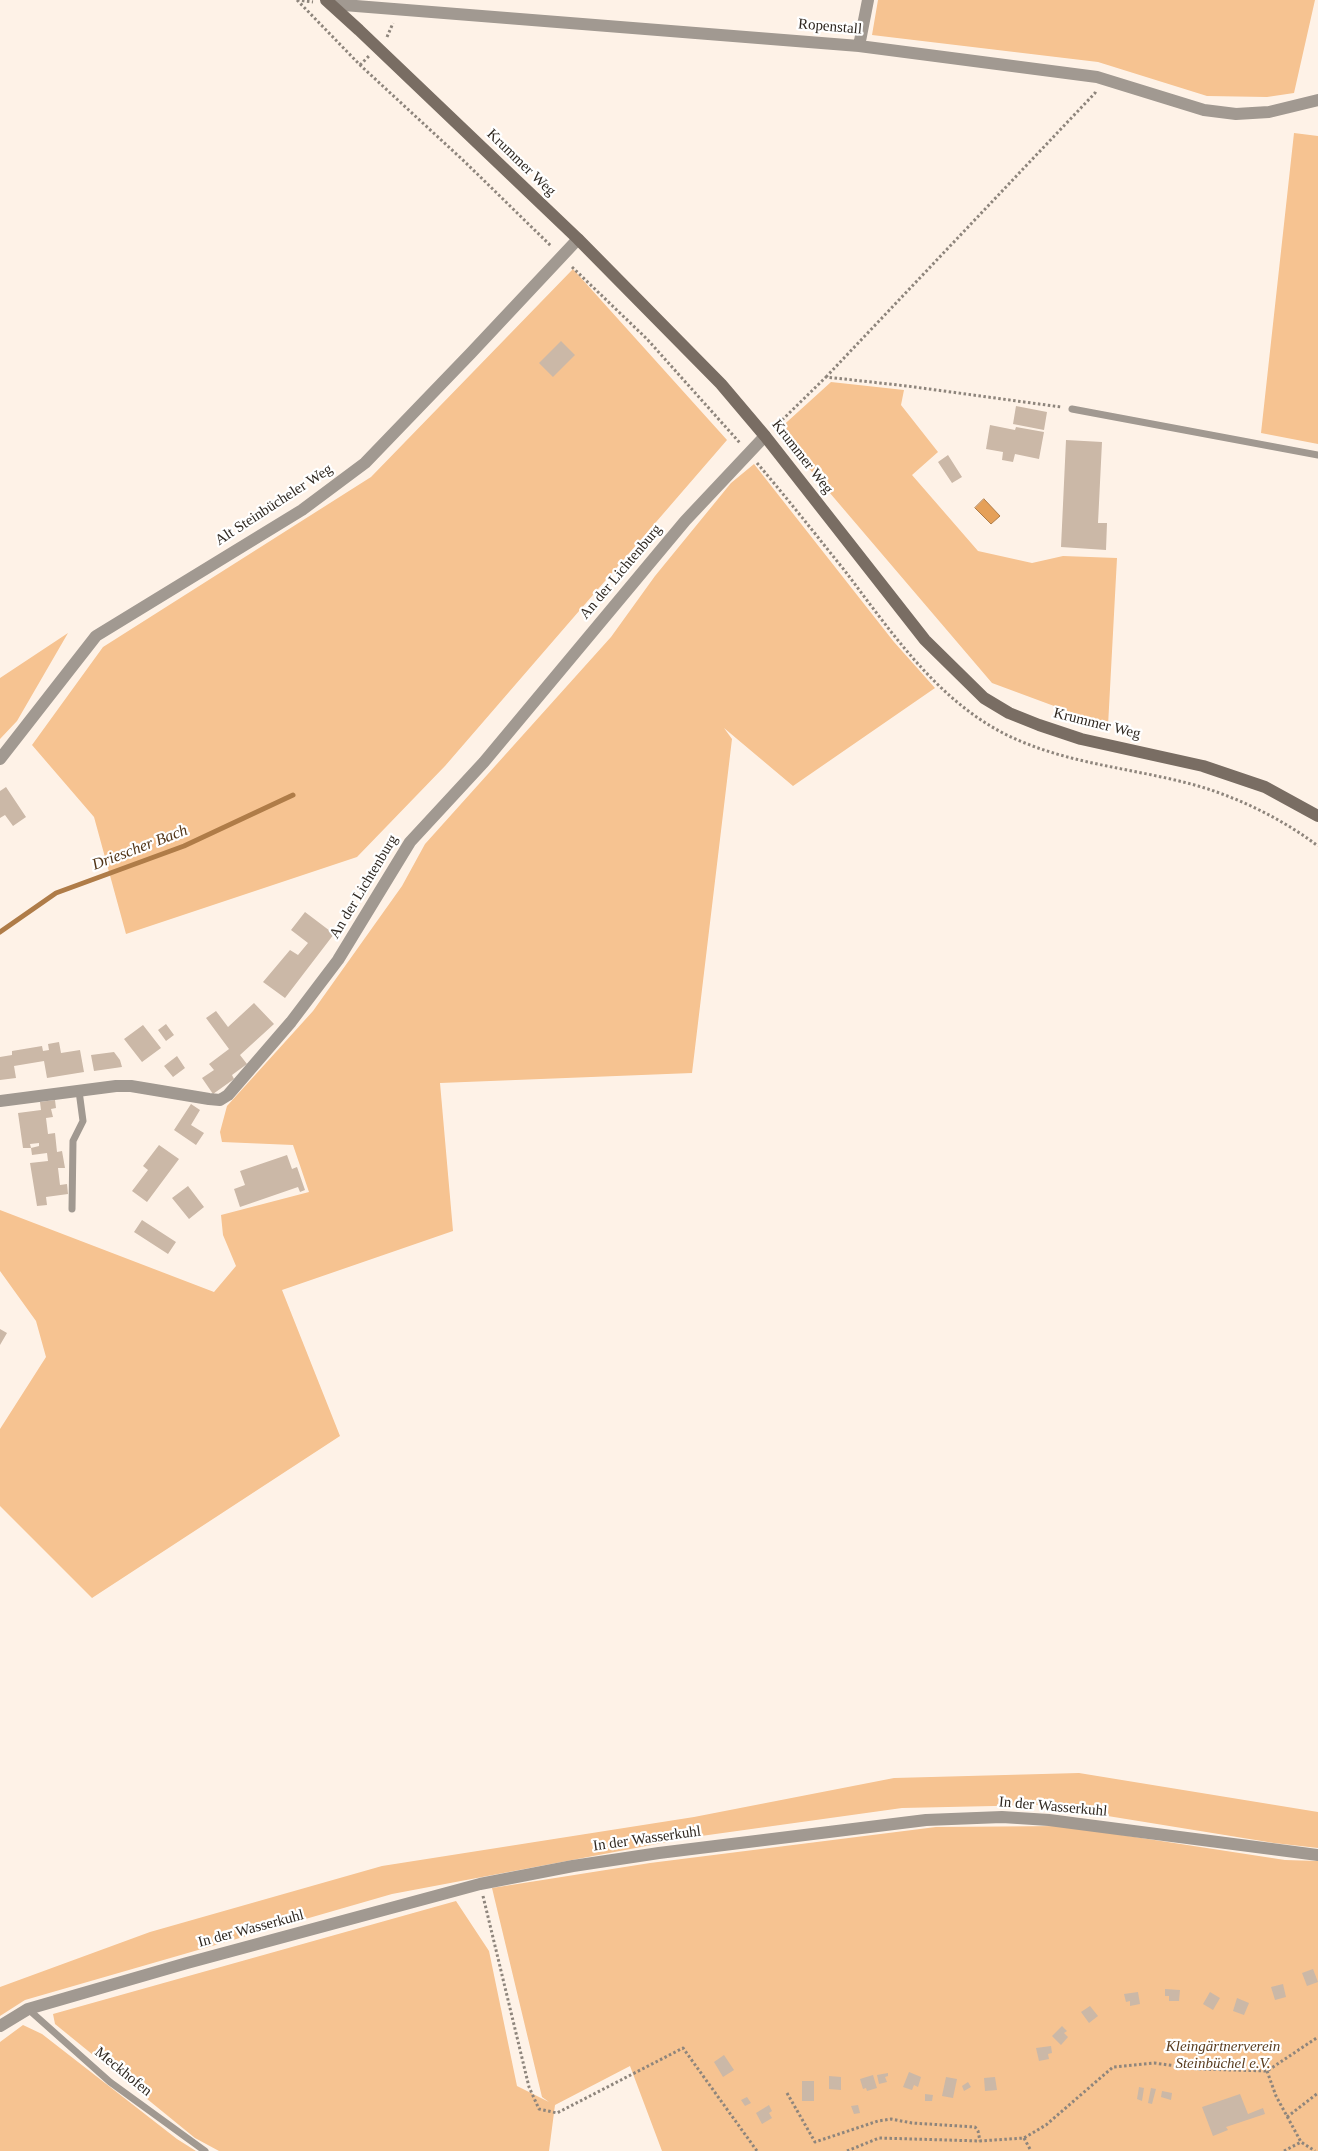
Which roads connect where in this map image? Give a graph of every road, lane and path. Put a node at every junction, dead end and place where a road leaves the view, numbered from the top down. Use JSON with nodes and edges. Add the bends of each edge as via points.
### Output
{"nodes":[{"id":1,"x":868,"y":0,"type":"edge"},
{"id":2,"x":328,"y":2,"type":"edge"},
{"id":3,"x":859,"y":46,"type":"junction"},
{"id":4,"x":1097,"y":77,"type":"junction"},
{"id":5,"x":1318,"y":100,"type":"edge"},
{"id":6,"x":578,"y":240,"type":"junction"},
{"id":7,"x":826,"y":377,"type":"junction"},
{"id":8,"x":1072,"y":409,"type":"joint"},
{"id":9,"x":765,"y":436,"type":"junction"},
{"id":10,"x":1318,"y":455,"type":"edge"},
{"id":11,"x":0,"y":759,"type":"edge"},
{"id":12,"x":1318,"y":816,"type":"edge"},
{"id":13,"x":79,"y":1091,"type":"junction"},
{"id":14,"x":0,"y":1101,"type":"edge"},
{"id":15,"x":72,"y":1209,"type":"dead end"},
{"id":16,"x":1318,"y":1855,"type":"edge"},
{"id":17,"x":480,"y":1884,"type":"junction"},
{"id":18,"x":28,"y":2009,"type":"junction"},
{"id":19,"x":0,"y":2026,"type":"edge"},
{"id":20,"x":1318,"y":2038,"type":"edge"},
{"id":21,"x":1267,"y":2071,"type":"junction"},
{"id":22,"x":787,"y":2093,"type":"dead end"},
{"id":23,"x":1318,"y":2093,"type":"edge"},
{"id":24,"x":1287,"y":2117,"type":"junction"},
{"id":25,"x":1024,"y":2138,"type":"junction"},
{"id":26,"x":980,"y":2141,"type":"junction"},
{"id":27,"x":1301,"y":2142,"type":"junction"},
{"id":28,"x":206,"y":2151,"type":"edge"},
{"id":29,"x":757,"y":2151,"type":"edge"},
{"id":30,"x":847,"y":2151,"type":"edge"},
{"id":31,"x":1031,"y":2151,"type":"edge"},
{"id":32,"x":1284,"y":2151,"type":"edge"},
{"id":33,"x":1315,"y":2151,"type":"edge"}],
"edges":[{"from":1,"to":3,"type":"street"},
{"from":2,"to":3,"type":"street","name":"Ropenstall"},
{"from":2,"to":6,"type":"main road","name":"Krummer Weg"},
{"from":3,"to":4,"type":"street","name":"Ropenstall"},
{"from":4,"to":5,"type":"street","name":"Ropenstall","via":[[1204,110],[1236,114],[1269,112]]},
{"from":4,"to":7,"type":"path","via":[[1095,93]]},
{"from":6,"to":9,"type":"main road","name":"Krummer Weg","via":[[720,384]]},
{"from":6,"to":11,"type":"street","name":"Alt Steinbücheler Weg","via":[[365,463],[302,510],[96,636]]},
{"from":7,"to":8,"type":"path"},
{"from":7,"to":9,"type":"path"},
{"from":8,"to":10,"type":"lane"},
{"from":9,"to":12,"type":"main road","name":"Krummer Weg","via":[[924,640],[984,698],[1039,726],[1081,739],[1203,766],[1265,787]]},
{"from":9,"to":13,"type":"street","name":"An der Lichtenburg","via":[[685,521],[484,762],[410,842],[338,960],[228,1096],[209,1100],[130,1086]]},
{"from":13,"to":14,"type":"street","name":"An der Lichtenburg"},
{"from":13,"to":15,"type":"lane","via":[[82,1121],[73,1141]]},
{"from":16,"to":17,"type":"street","name":"In der Wasserkuhl","via":[[1049,1820],[1002,1817],[926,1820],[659,1853]]},
{"from":17,"to":18,"type":"street","name":"In der Wasserkuhl"},
{"from":17,"to":29,"type":"path","via":[[529,2087],[539,2109],[557,2113],[683,2048]]},
{"from":18,"to":19,"type":"street","name":"In der Wasserkuhl"},
{"from":18,"to":28,"type":"lane","name":"Meckhofen","via":[[110,2082]]},
{"from":20,"to":21,"type":"path"},
{"from":21,"to":24,"type":"path"},
{"from":21,"to":25,"type":"path","via":[[1154,2063],[1113,2067],[1046,2125]]},
{"from":22,"to":26,"type":"path","via":[[815,2142],[892,2119],[975,2127]]},
{"from":23,"to":24,"type":"path"},
{"from":24,"to":27,"type":"path"},
{"from":25,"to":26,"type":"path"},
{"from":25,"to":31,"type":"path"},
{"from":26,"to":30,"type":"path","via":[[879,2138]]},
{"from":27,"to":32,"type":"path"},
{"from":27,"to":33,"type":"path"}]}
